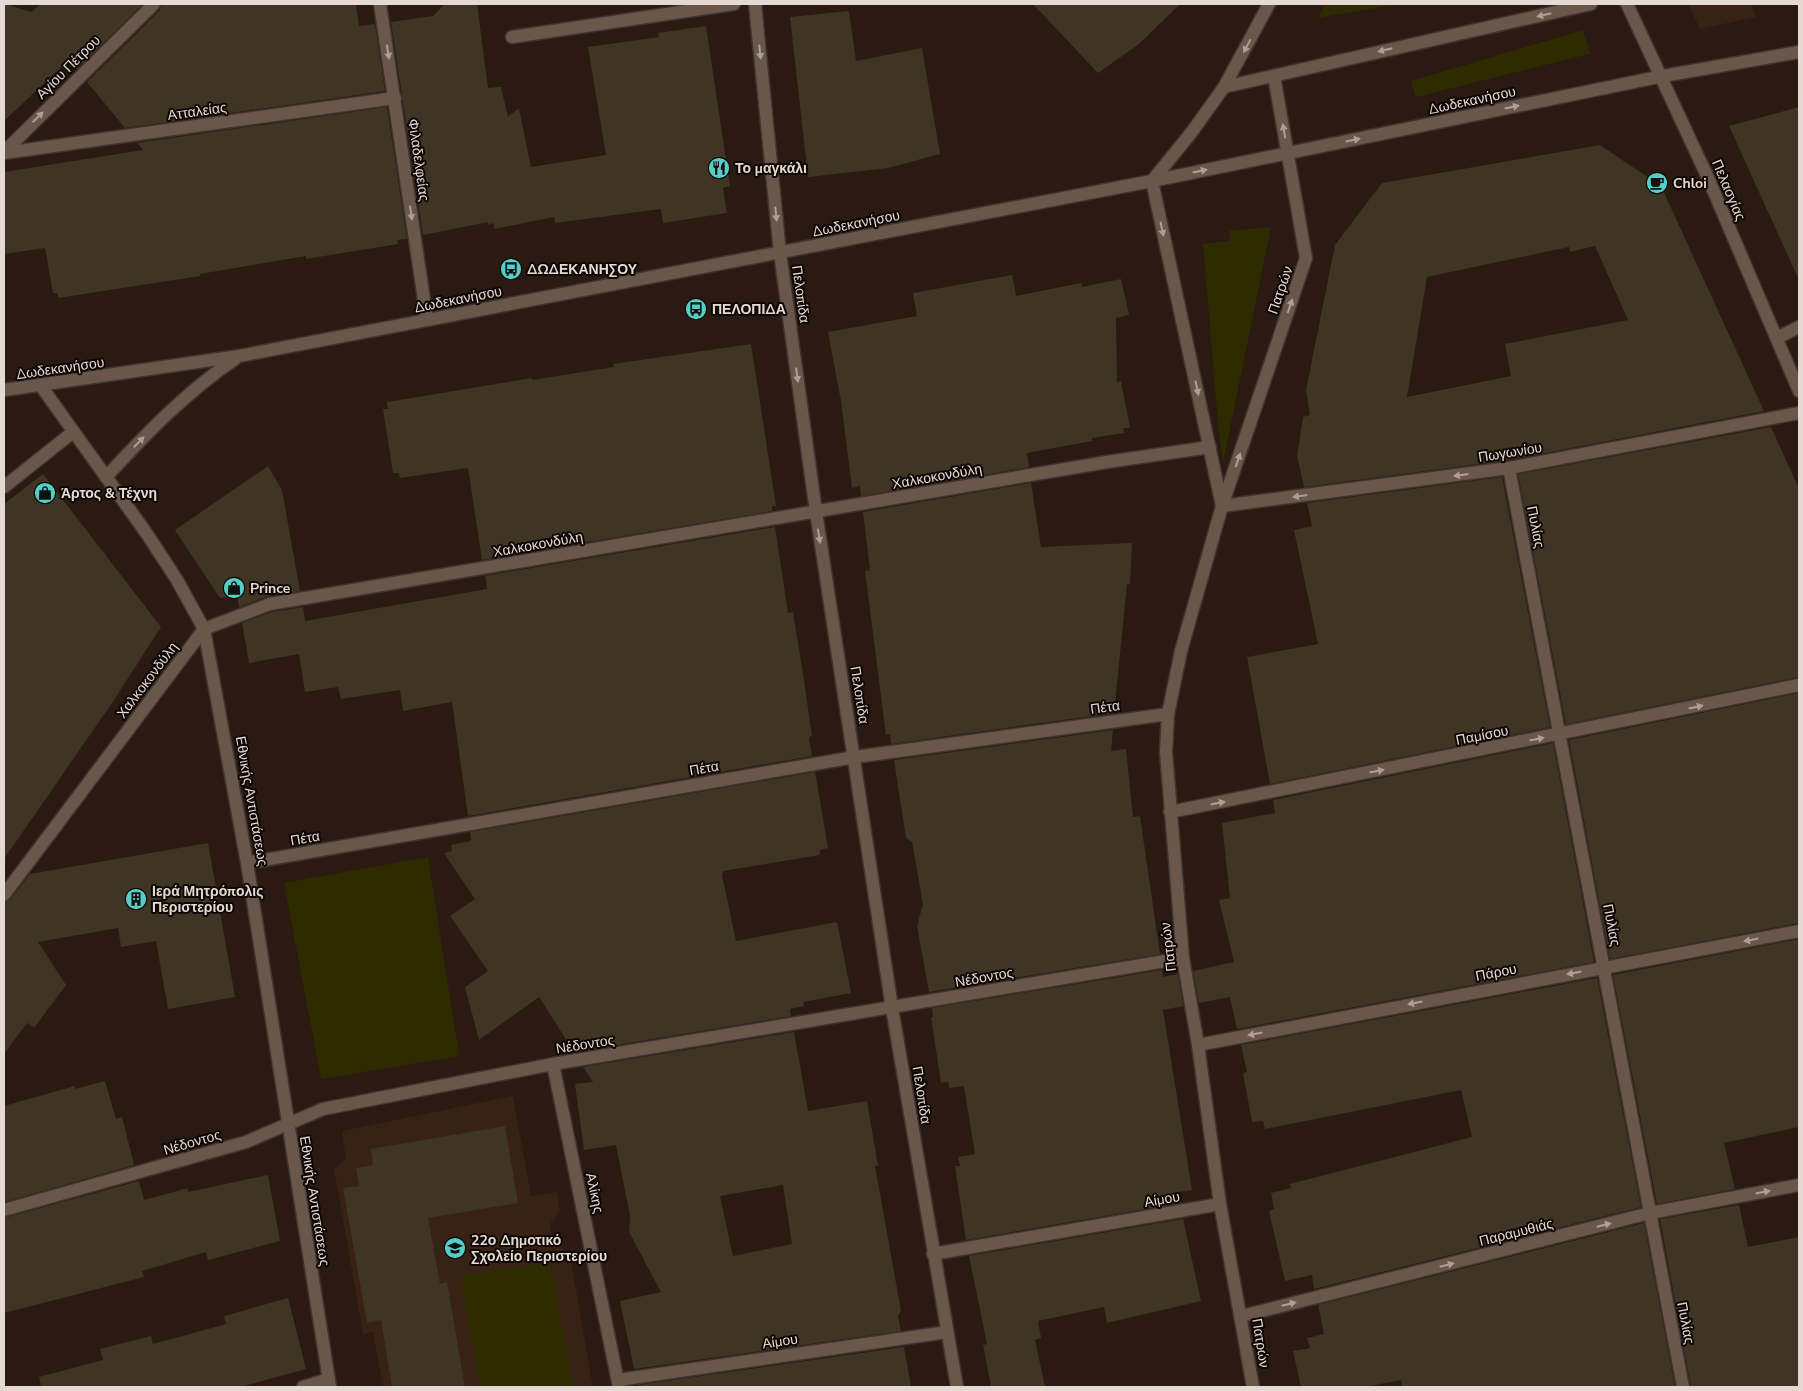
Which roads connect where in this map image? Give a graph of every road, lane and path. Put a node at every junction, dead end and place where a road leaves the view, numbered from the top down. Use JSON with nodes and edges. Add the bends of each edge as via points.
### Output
{"nodes":[{"id":1,"x":154,"y":4,"type":"edge"},
{"id":2,"x":380,"y":4,"type":"edge"},
{"id":3,"x":734,"y":4,"type":"edge"},
{"id":4,"x":755,"y":4,"type":"edge"},
{"id":5,"x":1269,"y":4,"type":"edge"},
{"id":6,"x":1591,"y":4,"type":"edge"},
{"id":7,"x":1627,"y":4,"type":"edge"},
{"id":8,"x":512,"y":37,"type":"dead end"},
{"id":9,"x":1799,"y":52,"type":"edge"},
{"id":10,"x":1274,"y":76,"type":"junction"},
{"id":11,"x":1663,"y":76,"type":"junction"},
{"id":12,"x":1224,"y":87,"type":"junction"},
{"id":13,"x":395,"y":98,"type":"junction"},
{"id":14,"x":4,"y":152,"type":"edge"},
{"id":15,"x":1288,"y":154,"type":"junction"},
{"id":16,"x":1152,"y":181,"type":"junction"},
{"id":17,"x":780,"y":253,"type":"junction"},
{"id":18,"x":427,"y":320,"type":"junction"},
{"id":19,"x":1799,"y":327,"type":"edge"},
{"id":20,"x":1777,"y":338,"type":"junction"},
{"id":21,"x":239,"y":356,"type":"junction"},
{"id":22,"x":41,"y":386,"type":"junction"},
{"id":23,"x":4,"y":390,"type":"edge"},
{"id":24,"x":1799,"y":391,"type":"edge"},
{"id":25,"x":1799,"y":413,"type":"edge"},
{"id":26,"x":73,"y":432,"type":"junction"},
{"id":27,"x":1210,"y":447,"type":"junction"},
{"id":28,"x":1509,"y":468,"type":"junction"},
{"id":29,"x":106,"y":478,"type":"junction"},
{"id":30,"x":4,"y":487,"type":"edge"},
{"id":31,"x":1222,"y":506,"type":"junction"},
{"id":32,"x":816,"y":512,"type":"junction"},
{"id":33,"x":204,"y":628,"type":"junction"},
{"id":34,"x":1799,"y":685,"type":"edge"},
{"id":35,"x":1168,"y":714,"type":"junction"},
{"id":36,"x":1561,"y":734,"type":"junction"},
{"id":37,"x":855,"y":758,"type":"junction"},
{"id":38,"x":1170,"y":812,"type":"junction"},
{"id":39,"x":247,"y":863,"type":"junction"},
{"id":40,"x":4,"y":895,"type":"edge"},
{"id":41,"x":1799,"y":931,"type":"edge"},
{"id":42,"x":1183,"y":958,"type":"junction"},
{"id":43,"x":1605,"y":967,"type":"junction"},
{"id":44,"x":892,"y":1008,"type":"junction"},
{"id":45,"x":1198,"y":1045,"type":"junction"},
{"id":46,"x":553,"y":1064,"type":"junction"},
{"id":47,"x":288,"y":1125,"type":"junction"},
{"id":48,"x":1799,"y":1185,"type":"edge"},
{"id":49,"x":1220,"y":1204,"type":"junction"},
{"id":50,"x":4,"y":1210,"type":"edge"},
{"id":51,"x":1650,"y":1214,"type":"junction"},
{"id":52,"x":933,"y":1254,"type":"junction"},
{"id":53,"x":1242,"y":1316,"type":"junction"},
{"id":54,"x":947,"y":1332,"type":"junction"},
{"id":55,"x":330,"y":1383,"type":"edge"},
{"id":56,"x":619,"y":1384,"type":"edge"},
{"id":57,"x":303,"y":1387,"type":"edge"},
{"id":58,"x":957,"y":1387,"type":"edge"},
{"id":59,"x":1253,"y":1387,"type":"edge"},
{"id":60,"x":1683,"y":1387,"type":"edge"}],
"edges":[{"from":14,"to":1,"type":"street","name":"Αγίου Πέτρου","one_way":true},
{"from":2,"to":13,"type":"street","name":"Φιλαδελφείας","one_way":true},
{"from":3,"to":8,"type":"street"},
{"from":4,"to":17,"type":"street","name":"Πελοπίδα","one_way":true},
{"from":5,"to":12,"type":"street","one_way":true},
{"from":6,"to":10,"type":"street","one_way":true},
{"from":7,"to":11,"type":"street","name":"Πελασγίας"},
{"from":9,"to":11,"type":"street","name":"Δωδεκανήσου"},
{"from":10,"to":12,"type":"street"},
{"from":15,"to":10,"type":"street","name":"Πατρών","one_way":true},
{"from":15,"to":11,"type":"street","name":"Δωδεκανήσου","one_way":true},
{"from":11,"to":20,"type":"street","name":"Πελασγίας"},
{"from":12,"to":16,"type":"street"},
{"from":13,"to":14,"type":"street","name":"Ατταλείας"},
{"from":13,"to":18,"type":"street","name":"Φιλαδελφείας","one_way":true},
{"from":16,"to":15,"type":"street","name":"Δωδεκανήσου","one_way":true},
{"from":31,"to":15,"type":"street","name":"Πατρών","one_way":true,"via":[[1306,258]]},
{"from":16,"to":17,"type":"street","name":"Δωδεκανήσου"},
{"from":16,"to":27,"type":"street","name":"Πατρών","one_way":true},
{"from":17,"to":18,"type":"street","name":"Δωδεκανήσου"},
{"from":17,"to":32,"type":"street","name":"Πελοπίδα","one_way":true},
{"from":18,"to":21,"type":"street","name":"Δωδεκανήσου"},
{"from":19,"to":20,"type":"street"},
{"from":20,"to":24,"type":"street","name":"Πελασγίας"},
{"from":21,"to":22,"type":"street","name":"Δωδεκανήσου"},
{"from":29,"to":21,"type":"street","one_way":true,"via":[[178,402]]},
{"from":22,"to":23,"type":"street","name":"Δωδεκανήσου"},
{"from":22,"to":26,"type":"street","name":"Εθνικής Αντιστάσεως"},
{"from":25,"to":28,"type":"street","name":"Πωγωνίου"},
{"from":26,"to":29,"type":"street","name":"Εθνικής Αντιστάσεως"},
{"from":26,"to":30,"type":"street"},
{"from":27,"to":31,"type":"street","name":"Πατρών"},
{"from":27,"to":32,"type":"street","name":"Χαλκοκονδύλη"},
{"from":28,"to":31,"type":"street","name":"Πωγωνίου","one_way":true},
{"from":28,"to":36,"type":"street","name":"Πυλίας"},
{"from":29,"to":33,"type":"street","name":"Εθνικής Αντιστάσεως","via":[[177,580]]},
{"from":31,"to":35,"type":"street","name":"Πατρών","via":[[1181,650]]},
{"from":32,"to":33,"type":"street","name":"Χαλκοκονδύλη","via":[[270,604]]},
{"from":32,"to":37,"type":"street","name":"Πελοπίδα","one_way":true},
{"from":33,"to":39,"type":"street","name":"Εθνικής Αντιστάσεως"},
{"from":33,"to":40,"type":"street","name":"Χαλκοκονδύλη"},
{"from":36,"to":34,"type":"street","name":"Παμίσου","one_way":true},
{"from":35,"to":37,"type":"street","name":"Πέτα"},
{"from":35,"to":38,"type":"street","name":"Πατρών","via":[[1166,752]]},
{"from":38,"to":36,"type":"street","name":"Παμίσου","one_way":true},
{"from":36,"to":43,"type":"street","name":"Πυλίας"},
{"from":37,"to":39,"type":"street","name":"Πέτα"},
{"from":37,"to":44,"type":"street","name":"Πελοπίδα"},
{"from":38,"to":42,"type":"street","name":"Πατρών"},
{"from":39,"to":47,"type":"street","name":"Εθνικής Αντιστάσεως"},
{"from":41,"to":43,"type":"street","name":"Πάρου","one_way":true},
{"from":42,"to":44,"type":"street","name":"Νέδοντος"},
{"from":42,"to":45,"type":"street","name":"Πατρών"},
{"from":43,"to":45,"type":"street","name":"Πάρου","one_way":true},
{"from":43,"to":51,"type":"street","name":"Πυλίας"},
{"from":44,"to":46,"type":"street","name":"Νέδοντος"},
{"from":44,"to":52,"type":"street","name":"Πελοπίδα"},
{"from":45,"to":49,"type":"street","name":"Πατρών"},
{"from":46,"to":47,"type":"street","name":"Νέδοντος","via":[[324,1108]]},
{"from":46,"to":56,"type":"street","name":"Αλίκης"},
{"from":47,"to":50,"type":"street","name":"Νέδοντος","via":[[246,1142]]},
{"from":47,"to":55,"type":"street","name":"Εθνικής Αντιστάσεως"},
{"from":51,"to":48,"type":"street","name":"Παραμυθιάς","one_way":true},
{"from":49,"to":52,"type":"street","name":"Αίμου"},
{"from":49,"to":53,"type":"street","name":"Πατρών"},
{"from":53,"to":51,"type":"street","name":"Παραμυθιάς","one_way":true},
{"from":51,"to":60,"type":"street","name":"Πυλίας"},
{"from":52,"to":54,"type":"street","name":"Πελοπίδα"},
{"from":53,"to":59,"type":"street","name":"Πατρών"},
{"from":54,"to":56,"type":"street","name":"Αίμου"},
{"from":54,"to":58,"type":"street","name":"Πελοπίδα"},
{"from":55,"to":57,"type":"street"}]}
